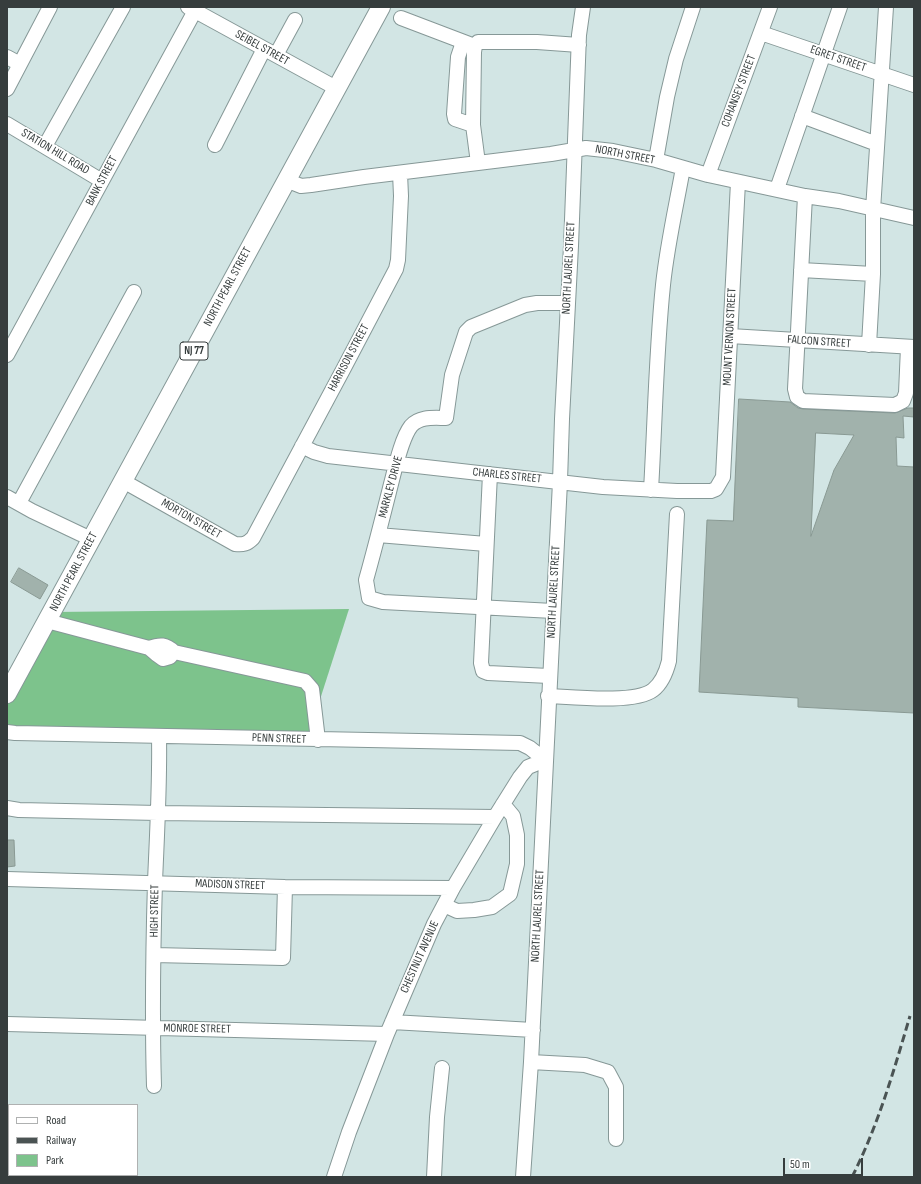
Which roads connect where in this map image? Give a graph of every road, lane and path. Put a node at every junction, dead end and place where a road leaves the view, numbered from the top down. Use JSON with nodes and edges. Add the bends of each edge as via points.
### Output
{"nodes":[{"id":1,"x":50,"y":7,"type":"edge"},
{"id":2,"x":123,"y":7,"type":"edge"},
{"id":3,"x":381,"y":7,"type":"edge"},
{"id":4,"x":582,"y":7,"type":"edge"},
{"id":5,"x":693,"y":7,"type":"edge"},
{"id":6,"x":770,"y":7,"type":"edge"},
{"id":7,"x":840,"y":7,"type":"edge"},
{"id":8,"x":886,"y":7,"type":"edge"},
{"id":9,"x":193,"y":8,"type":"edge"},
{"id":10,"x":401,"y":18,"type":"dead end"},
{"id":11,"x":295,"y":20,"type":"dead end"},
{"id":12,"x":761,"y":33,"type":"junction"},
{"id":13,"x":469,"y":44,"type":"junction"},
{"id":14,"x":579,"y":45,"type":"junction"},
{"id":15,"x":270,"y":52,"type":"junction"},
{"id":16,"x":824,"y":54,"type":"junction"},
{"id":17,"x":7,"y":57,"type":"edge"},
{"id":18,"x":20,"y":64,"type":"junction"},
{"id":19,"x":881,"y":73,"type":"junction"},
{"id":20,"x":914,"y":85,"type":"edge"},
{"id":21,"x":336,"y":88,"type":"junction"},
{"id":22,"x":7,"y":89,"type":"edge"},
{"id":23,"x":802,"y":116,"type":"junction"},
{"id":24,"x":7,"y":124,"type":"edge"},
{"id":25,"x":473,"y":125,"type":"junction"},
{"id":26,"x":877,"y":144,"type":"junction"},
{"id":27,"x":215,"y":145,"type":"dead end"},
{"id":28,"x":45,"y":146,"type":"junction"},
{"id":29,"x":575,"y":150,"type":"junction"},
{"id":30,"x":656,"y":160,"type":"junction"},
{"id":31,"x":478,"y":163,"type":"junction"},
{"id":32,"x":683,"y":168,"type":"junction"},
{"id":33,"x":400,"y":173,"type":"junction"},
{"id":34,"x":708,"y":175,"type":"junction"},
{"id":35,"x":286,"y":180,"type":"junction"},
{"id":36,"x":102,"y":181,"type":"junction"},
{"id":37,"x":738,"y":182,"type":"junction"},
{"id":38,"x":777,"y":189,"type":"junction"},
{"id":39,"x":805,"y":196,"type":"junction"},
{"id":40,"x":874,"y":210,"type":"junction"},
{"id":41,"x":914,"y":218,"type":"edge"},
{"id":42,"x":801,"y":270,"type":"junction"},
{"id":43,"x":873,"y":274,"type":"junction"},
{"id":44,"x":134,"y":292,"type":"dead end"},
{"id":45,"x":567,"y":303,"type":"junction"},
{"id":46,"x":730,"y":336,"type":"junction"},
{"id":47,"x":797,"y":340,"type":"junction"},
{"id":48,"x":870,"y":345,"type":"junction"},
{"id":49,"x":911,"y":347,"type":"edge"},
{"id":50,"x":7,"y":355,"type":"edge"},
{"id":51,"x":302,"y":446,"type":"junction"},
{"id":52,"x":396,"y":463,"type":"junction"},
{"id":53,"x":490,"y":474,"type":"junction"},
{"id":54,"x":123,"y":481,"type":"junction"},
{"id":55,"x":560,"y":482,"type":"junction"},
{"id":56,"x":651,"y":490,"type":"junction"},
{"id":57,"x":714,"y":490,"type":"joint"},
{"id":58,"x":13,"y":500,"type":"edge"},
{"id":59,"x":676,"y":514,"type":"dead end"},
{"id":60,"x":255,"y":532,"type":"joint"},
{"id":61,"x":378,"y":535,"type":"junction"},
{"id":62,"x":91,"y":539,"type":"junction"},
{"id":63,"x":486,"y":544,"type":"junction"},
{"id":64,"x":483,"y":607,"type":"junction"},
{"id":65,"x":553,"y":611,"type":"junction"},
{"id":66,"x":48,"y":621,"type":"junction"},
{"id":67,"x":549,"y":676,"type":"junction"},
{"id":68,"x":7,"y":694,"type":"edge"},
{"id":69,"x":548,"y":696,"type":"junction"},
{"id":70,"x":7,"y":732,"type":"edge"},
{"id":71,"x":159,"y":736,"type":"junction"},
{"id":72,"x":318,"y":740,"type":"junction"},
{"id":73,"x":545,"y":760,"type":"junction"},
{"id":74,"x":503,"y":804,"type":"junction"},
{"id":75,"x":7,"y":808,"type":"edge"},
{"id":76,"x":158,"y":813,"type":"junction"},
{"id":77,"x":495,"y":817,"type":"junction"},
{"id":78,"x":7,"y":879,"type":"edge"},
{"id":79,"x":155,"y":883,"type":"junction"},
{"id":80,"x":285,"y":887,"type":"junction"},
{"id":81,"x":453,"y":888,"type":"junction"},
{"id":82,"x":444,"y":905,"type":"junction"},
{"id":83,"x":154,"y":955,"type":"junction"},
{"id":84,"x":7,"y":1024,"type":"edge"},
{"id":85,"x":152,"y":1027,"type":"junction"},
{"id":86,"x":389,"y":1028,"type":"junction"},
{"id":87,"x":533,"y":1030,"type":"junction"},
{"id":88,"x":531,"y":1062,"type":"junction"},
{"id":89,"x":442,"y":1068,"type":"dead end"},
{"id":90,"x":154,"y":1086,"type":"dead end"},
{"id":91,"x":616,"y":1139,"type":"dead end"},
{"id":92,"x":7,"y":1177,"type":"edge"},
{"id":93,"x":33,"y":1177,"type":"edge"},
{"id":94,"x":334,"y":1177,"type":"edge"},
{"id":95,"x":434,"y":1177,"type":"edge"},
{"id":96,"x":523,"y":1177,"type":"edge"}],
"edges":[{"from":1,"to":18,"type":"street"},
{"from":2,"to":28,"type":"street"},
{"from":3,"to":21,"type":"main road","name":"NORTH PEARL STREET","number":"NJ 77"},
{"from":4,"to":14,"type":"street","name":"NORTH LAUREL STREET"},
{"from":5,"to":30,"type":"street","via":[[668,89]]},
{"from":6,"to":12,"type":"street","name":"COHANSEY STREET"},
{"from":7,"to":16,"type":"street"},
{"from":8,"to":19,"type":"street"},
{"from":9,"to":15,"type":"street","name":"SEIBEL STREET"},
{"from":9,"to":36,"type":"street","name":"BANK STREET"},
{"from":10,"to":13,"type":"street"},
{"from":11,"to":15,"type":"street"},
{"from":12,"to":16,"type":"street","name":"EGRET STREET"},
{"from":12,"to":34,"type":"street","name":"COHANSEY STREET"},
{"from":13,"to":14,"type":"street","via":[[537,42]]},
{"from":13,"to":25,"type":"street"},
{"from":13,"to":25,"type":"street","via":[[458,57],[454,114],[455,119]]},
{"from":14,"to":29,"type":"street","name":"NORTH LAUREL STREET"},
{"from":15,"to":21,"type":"street","name":"SEIBEL STREET"},
{"from":15,"to":27,"type":"street"},
{"from":16,"to":19,"type":"street","name":"EGRET STREET"},
{"from":16,"to":23,"type":"street"},
{"from":17,"to":18,"type":"street"},
{"from":18,"to":22,"type":"street"},
{"from":19,"to":20,"type":"street","name":"EGRET STREET"},
{"from":19,"to":26,"type":"street"},
{"from":21,"to":35,"type":"main road","name":"NORTH PEARL STREET","number":"NJ 77"},
{"from":23,"to":26,"type":"street"},
{"from":23,"to":38,"type":"street"},
{"from":24,"to":28,"type":"street","name":"STATION HILL ROAD"},
{"from":25,"to":31,"type":"street"},
{"from":26,"to":40,"type":"street"},
{"from":28,"to":36,"type":"street","name":"STATION HILL ROAD"},
{"from":29,"to":30,"type":"street","name":"NORTH STREET","via":[[586,148],[613,151]]},
{"from":29,"to":31,"type":"street","name":"NORTH STREET"},
{"from":29,"to":45,"type":"street","name":"NORTH LAUREL STREET"},
{"from":30,"to":32,"type":"street","name":"NORTH STREET"},
{"from":31,"to":33,"type":"street","name":"NORTH STREET"},
{"from":32,"to":34,"type":"street","name":"NORTH STREET"},
{"from":32,"to":56,"type":"street","via":[[663,284]]},
{"from":33,"to":35,"type":"street","name":"NORTH STREET","via":[[301,186]]},
{"from":33,"to":51,"type":"street","name":"HARRISON STREET","via":[[396,269]]},
{"from":34,"to":37,"type":"street","name":"NORTH STREET"},
{"from":35,"to":54,"type":"main road","name":"NORTH PEARL STREET","number":"NJ 77"},
{"from":36,"to":50,"type":"street","name":"BANK STREET"},
{"from":37,"to":38,"type":"street","name":"NORTH STREET"},
{"from":37,"to":46,"type":"street","name":"MOUNT VERNON STREET"},
{"from":38,"to":39,"type":"street","name":"NORTH STREET"},
{"from":39,"to":40,"type":"street","name":"NORTH STREET"},
{"from":39,"to":42,"type":"street"},
{"from":40,"to":41,"type":"street","name":"NORTH STREET"},
{"from":40,"to":43,"type":"street"},
{"from":42,"to":43,"type":"street"},
{"from":42,"to":47,"type":"street"},
{"from":43,"to":48,"type":"street"},
{"from":44,"to":58,"type":"street"},
{"from":45,"to":52,"type":"street","name":"MARKLEY DRIVE","via":[[525,305],[466,332],[452,375],[446,418],[423,419],[412,425],[406,434]]},
{"from":45,"to":55,"type":"street","name":"NORTH LAUREL STREET"},
{"from":46,"to":47,"type":"street","name":"FALCON STREET"},
{"from":46,"to":57,"type":"street","name":"MOUNT VERNON STREET","via":[[723,477]]},
{"from":47,"to":48,"type":"street","name":"FALCON STREET"},
{"from":47,"to":49,"type":"street","via":[[795,389],[797,397],[803,401],[895,405],[903,401]]},
{"from":48,"to":49,"type":"street","name":"FALCON STREET"},
{"from":51,"to":52,"type":"street","name":"CHARLES STREET","via":[[328,456]]},
{"from":51,"to":60,"type":"street","name":"HARRISON STREET"},
{"from":52,"to":53,"type":"street","name":"CHARLES STREET"},
{"from":52,"to":61,"type":"street","name":"MARKLEY DRIVE"},
{"from":53,"to":55,"type":"street","name":"CHARLES STREET"},
{"from":53,"to":63,"type":"street"},
{"from":54,"to":60,"type":"street","name":"MORTON STREET","via":[[235,544],[248,543]]},
{"from":54,"to":62,"type":"main road","name":"NORTH PEARL STREET","number":"NJ 77"},
{"from":55,"to":56,"type":"street","name":"CHARLES STREET"},
{"from":55,"to":65,"type":"street","name":"NORTH LAUREL STREET"},
{"from":56,"to":57,"type":"street","name":"CHARLES STREET"},
{"from":58,"to":62,"type":"street"},
{"from":59,"to":69,"type":"street","via":[[669,662],[664,678],[652,691],[636,697]]},
{"from":61,"to":63,"type":"street"},
{"from":61,"to":64,"type":"street","name":"MARKLEY DRIVE","via":[[366,580],[369,598],[383,602]]},
{"from":62,"to":66,"type":"main road","name":"NORTH PEARL STREET","number":"NJ 77"},
{"from":63,"to":64,"type":"street"},
{"from":64,"to":65,"type":"street","name":"MARKLEY DRIVE"},
{"from":64,"to":67,"type":"street","via":[[483,670],[488,673]]},
{"from":65,"to":67,"type":"street","name":"NORTH LAUREL STREET"},
{"from":66,"to":68,"type":"main road","name":"NORTH PEARL STREET","number":"NJ 77"},
{"from":66,"to":72,"type":"street","via":[[149,648],[163,659],[170,657],[174,652],[305,681],[312,689]]},
{"from":67,"to":69,"type":"street","name":"NORTH LAUREL STREET"},
{"from":69,"to":73,"type":"street","name":"NORTH LAUREL STREET"},
{"from":70,"to":71,"type":"street","name":"PENN STREET"},
{"from":71,"to":72,"type":"street","name":"PENN STREET"},
{"from":71,"to":76,"type":"street","name":"HIGH STREET"},
{"from":72,"to":73,"type":"street","name":"PENN STREET","via":[[520,743]]},
{"from":73,"to":74,"type":"street","name":"CHESTNUT AVENUE","via":[[528,767]]},
{"from":73,"to":87,"type":"street","name":"NORTH LAUREL STREET"},
{"from":74,"to":77,"type":"street","name":"CHESTNUT AVENUE"},
{"from":74,"to":82,"type":"street","via":[[513,816],[517,835],[517,864],[510,894],[492,907],[474,910],[458,911]]},
{"from":75,"to":76,"type":"street"},
{"from":76,"to":77,"type":"street"},
{"from":76,"to":79,"type":"street","name":"HIGH STREET"},
{"from":77,"to":81,"type":"street","name":"CHESTNUT AVENUE"},
{"from":78,"to":79,"type":"street","name":"MADISON STREET"},
{"from":79,"to":80,"type":"street","name":"MADISON STREET"},
{"from":79,"to":83,"type":"street","name":"HIGH STREET"},
{"from":80,"to":81,"type":"street","name":"MADISON STREET"},
{"from":80,"to":83,"type":"street","via":[[284,958]]},
{"from":81,"to":82,"type":"street","name":"CHESTNUT AVENUE"},
{"from":82,"to":86,"type":"street","name":"CHESTNUT AVENUE"},
{"from":83,"to":85,"type":"street","name":"HIGH STREET"},
{"from":84,"to":85,"type":"street","name":"MONROE STREET"},
{"from":85,"to":86,"type":"street","name":"MONROE STREET"},
{"from":85,"to":90,"type":"street","name":"HIGH STREET"},
{"from":86,"to":87,"type":"street","name":"MONROE STREET"},
{"from":86,"to":94,"type":"street","name":"CHESTNUT AVENUE"},
{"from":87,"to":88,"type":"street","name":"NORTH LAUREL STREET"},
{"from":88,"to":91,"type":"street","via":[[585,1065],[608,1072],[616,1087]]},
{"from":88,"to":96,"type":"street","name":"NORTH LAUREL STREET"},
{"from":89,"to":95,"type":"street"},
{"from":92,"to":93,"type":"street"}]}
